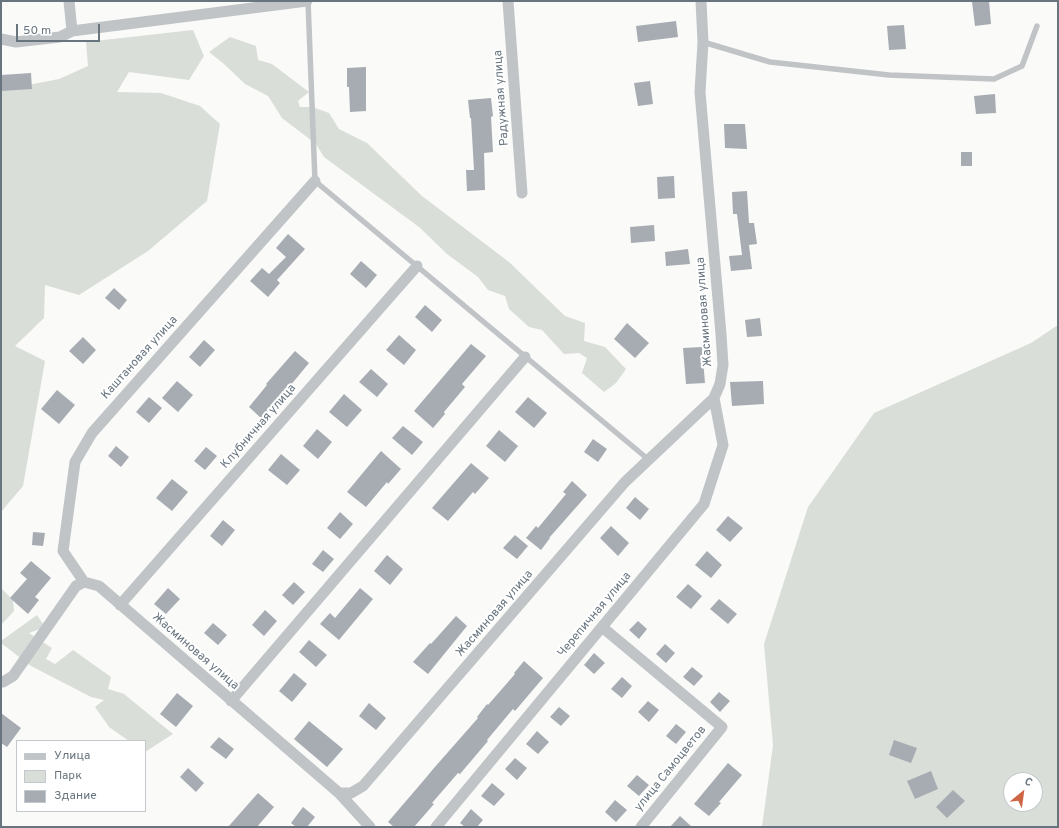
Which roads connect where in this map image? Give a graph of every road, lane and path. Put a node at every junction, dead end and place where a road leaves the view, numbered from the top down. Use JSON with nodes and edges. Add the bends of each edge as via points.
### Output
{"nodes":[{"id":1,"x":69,"y":1,"type":"edge"},
{"id":2,"x":308,"y":1,"type":"edge"},
{"id":3,"x":508,"y":1,"type":"edge"},
{"id":4,"x":701,"y":1,"type":"edge"},
{"id":5,"x":1037,"y":26,"type":"dead end"},
{"id":6,"x":72,"y":31,"type":"junction"},
{"id":7,"x":1,"y":39,"type":"edge"},
{"id":8,"x":703,"y":42,"type":"junction"},
{"id":9,"x":315,"y":181,"type":"junction"},
{"id":10,"x":522,"y":193,"type":"dead end"},
{"id":11,"x":417,"y":266,"type":"junction"},
{"id":12,"x":525,"y":357,"type":"junction"},
{"id":13,"x":714,"y":398,"type":"junction"},
{"id":14,"x":649,"y":460,"type":"junction"},
{"id":15,"x":84,"y":582,"type":"junction"},
{"id":16,"x":120,"y":605,"type":"junction"},
{"id":17,"x":602,"y":628,"type":"junction"},
{"id":18,"x":13,"y":676,"type":"junction"},
{"id":19,"x":1,"y":682,"type":"edge"},
{"id":20,"x":1,"y":691,"type":"edge"},
{"id":21,"x":231,"y":701,"type":"junction"},
{"id":22,"x":339,"y":793,"type":"junction"},
{"id":23,"x":370,"y":827,"type":"edge"},
{"id":24,"x":436,"y":827,"type":"edge"},
{"id":25,"x":641,"y":827,"type":"edge"}],
"edges":[{"from":1,"to":6,"type":"street"},
{"from":2,"to":6,"type":"street"},
{"from":2,"to":9,"type":"lane"},
{"from":3,"to":10,"type":"street","name":"Радужная улица"},
{"from":4,"to":8,"type":"street","name":"Жасминовая улица"},
{"from":5,"to":8,"type":"lane","via":[[1022,66],[994,79],[889,75],[770,62]]},
{"from":6,"to":7,"type":"street","via":[[60,37],[16,42]]},
{"from":8,"to":13,"type":"street","name":"Жасминовая улица","via":[[700,92],[723,365],[720,384]]},
{"from":9,"to":11,"type":"lane"},
{"from":9,"to":15,"type":"street","name":"Каштановая улица","via":[[92,433],[75,462],[63,551]]},
{"from":11,"to":12,"type":"lane"},
{"from":11,"to":16,"type":"street","name":"Клубничная улица"},
{"from":12,"to":14,"type":"lane"},
{"from":12,"to":21,"type":"street"},
{"from":13,"to":14,"type":"street","name":"Жасминовая улица"},
{"from":13,"to":17,"type":"street","name":"Черепичная улица","via":[[722,445],[704,504]]},
{"from":14,"to":22,"type":"street","name":"Жасминовая улица","via":[[626,482],[364,786],[351,793]]},
{"from":15,"to":16,"type":"street","name":"Жасминовая улица","via":[[99,586]]},
{"from":15,"to":18,"type":"street","via":[[76,586]]},
{"from":16,"to":21,"type":"street","name":"Жасминовая улица"},
{"from":17,"to":24,"type":"street","name":"Черепичная улица"},
{"from":17,"to":25,"type":"street","name":"улица Самоцветов","via":[[722,727]]},
{"from":18,"to":19,"type":"street"},
{"from":18,"to":20,"type":"street"},
{"from":21,"to":22,"type":"street","name":"Жасминовая улица"},
{"from":22,"to":23,"type":"street"}]}
